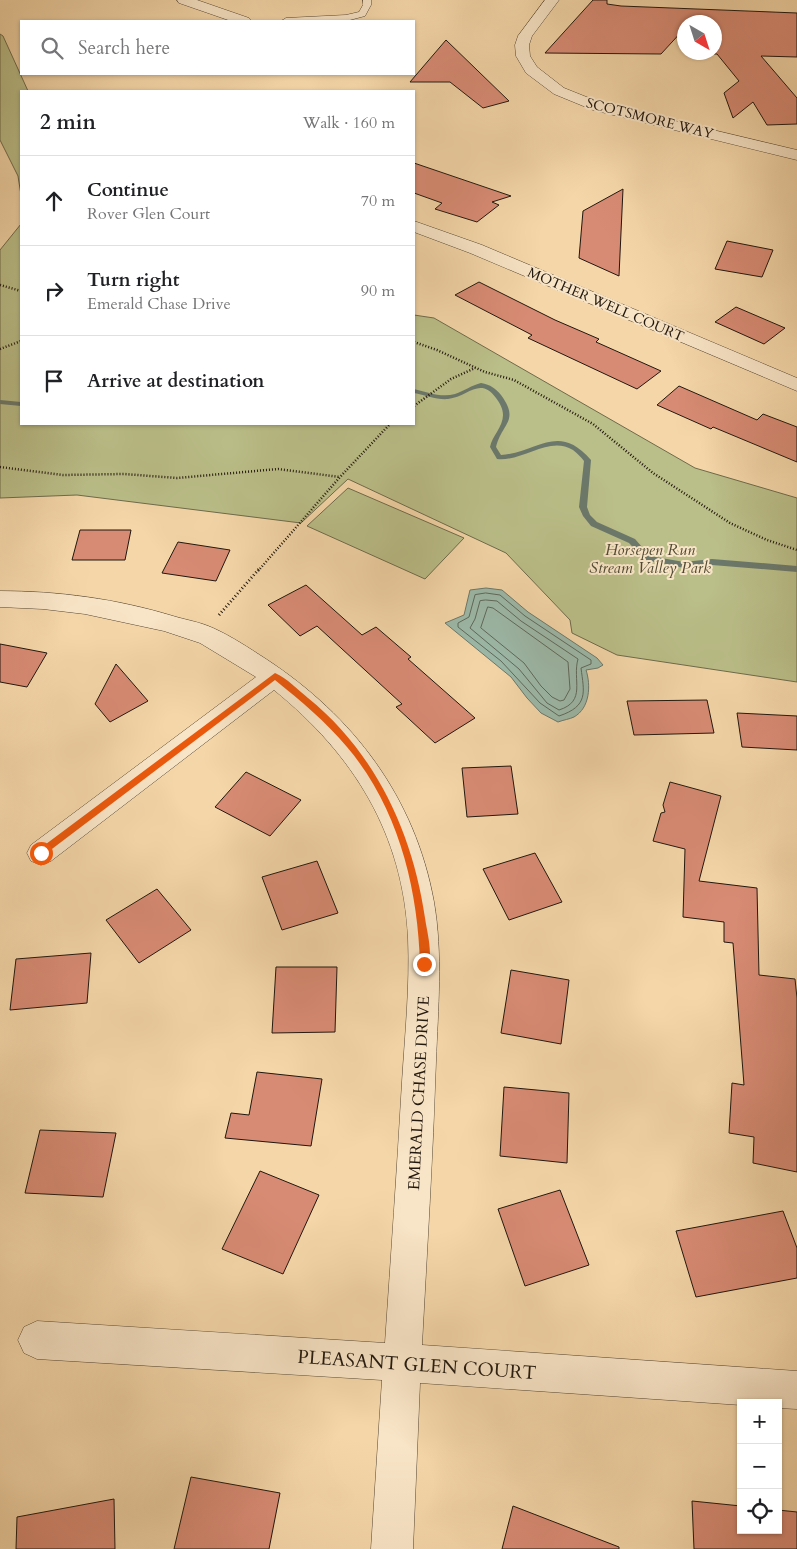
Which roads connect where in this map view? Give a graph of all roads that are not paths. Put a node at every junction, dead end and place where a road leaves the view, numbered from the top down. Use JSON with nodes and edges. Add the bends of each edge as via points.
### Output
{"nodes":[{"id":1,"x":184,"y":0,"type":"edge"},
{"id":2,"x":367,"y":0,"type":"edge"},
{"id":3,"x":552,"y":0,"type":"edge"},
{"id":4,"x":241,"y":20,"type":"edge"},
{"id":5,"x":306,"y":20,"type":"edge"},
{"id":6,"x":797,"y":155,"type":"edge"},
{"id":7,"x":415,"y":226,"type":"edge"},
{"id":8,"x":797,"y":385,"type":"edge"},
{"id":9,"x":0,"y":599,"type":"edge"},
{"id":10,"x":275,"y":676,"type":"junction"},
{"id":11,"x":41,"y":853,"type":"dead end"},
{"id":12,"x":37,"y":1340,"type":"dead end"},
{"id":13,"x":402,"y":1364,"type":"junction"},
{"id":14,"x":797,"y":1390,"type":"edge"},
{"id":15,"x":392,"y":1549,"type":"edge"}],
"edges":[{"from":1,"to":4,"type":"street"},
{"from":2,"to":5,"type":"lane","via":[[362,14]]},
{"from":3,"to":6,"type":"street","name":"SCOTSMORE WAY","via":[[522,45],[523,56],[531,70],[558,91],[599,107]]},
{"from":7,"to":8,"type":"street","name":"MOTHER WELL COURT"},
{"from":9,"to":10,"type":"street","name":"EMERALD CHASE DRIVE","via":[[43,599],[92,605],[146,617],[203,633]]},
{"from":10,"to":11,"type":"street"},
{"from":10,"to":13,"type":"street","name":"EMERALD CHASE DRIVE","via":[[314,708],[351,746],[378,784],[399,827],[416,886],[424,939],[424,964]]},
{"from":12,"to":13,"type":"street","name":"PLEASANT GLEN COURT"},
{"from":13,"to":14,"type":"street","name":"PLEASANT GLEN COURT"},
{"from":13,"to":15,"type":"street","name":"EMERALD CHASE DRIVE"}]}
